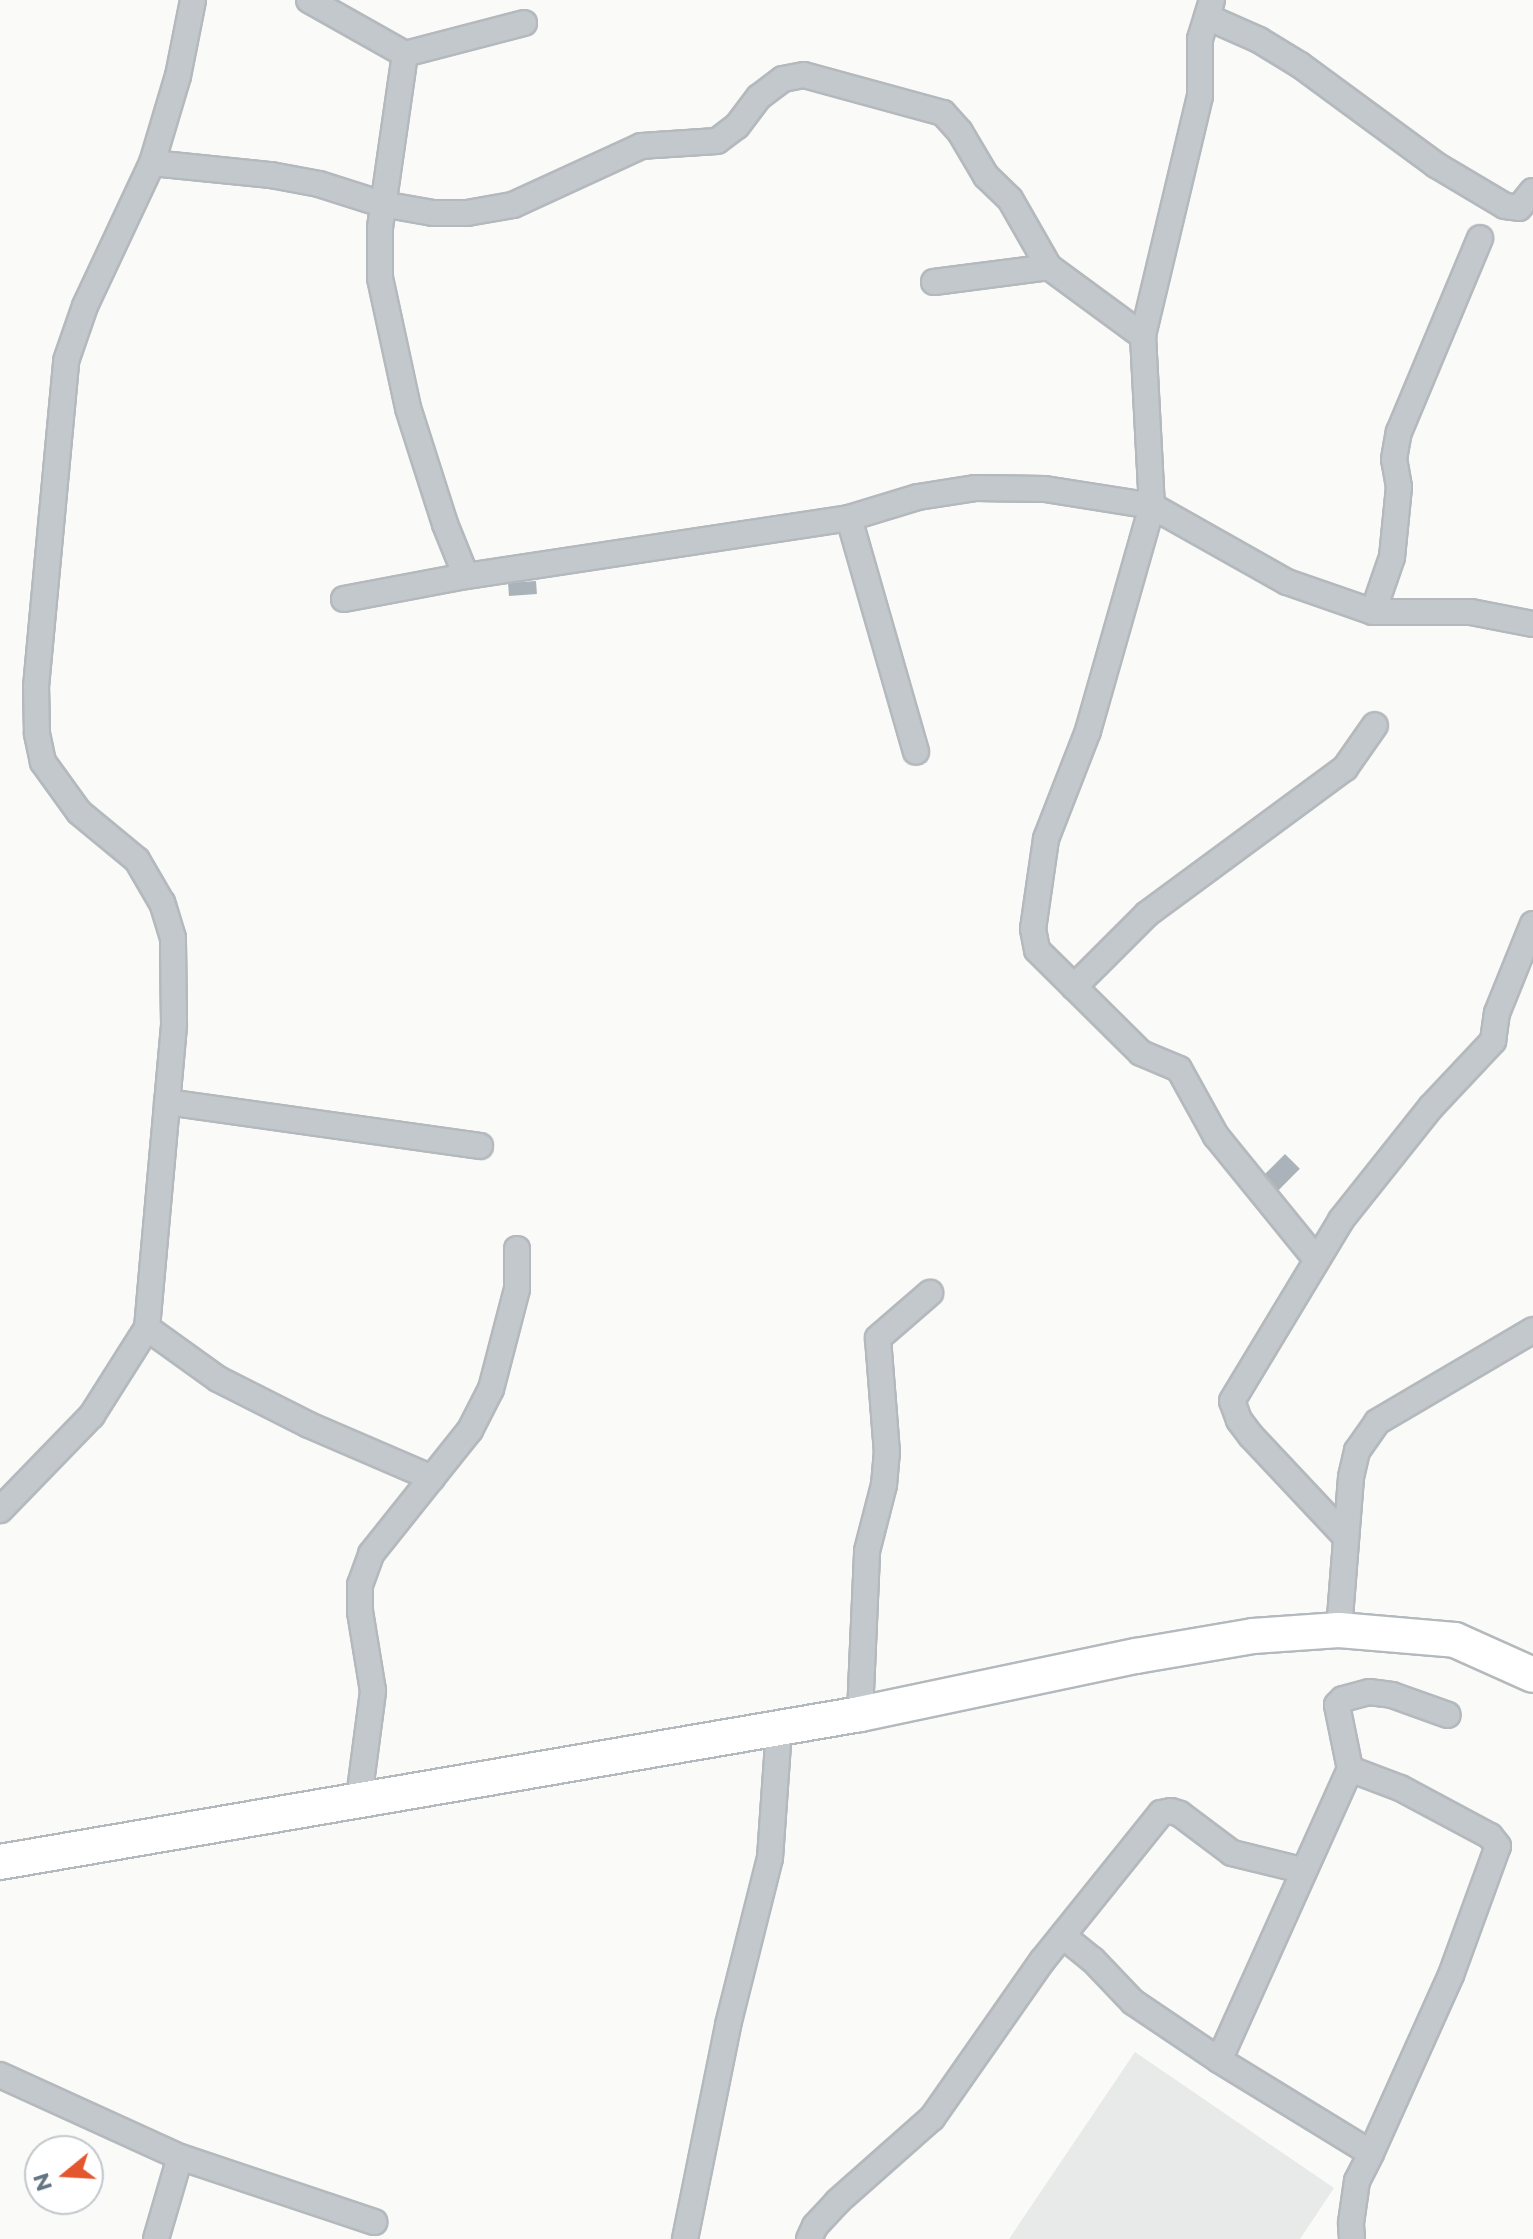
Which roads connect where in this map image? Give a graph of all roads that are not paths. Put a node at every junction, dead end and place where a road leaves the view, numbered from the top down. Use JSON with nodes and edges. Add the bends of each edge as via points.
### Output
{"nodes":[{"id":1,"x":193,"y":0,"type":"edge"},
{"id":2,"x":309,"y":0,"type":"edge"},
{"id":3,"x":1210,"y":8,"type":"edge"},
{"id":4,"x":524,"y":23,"type":"dead end"},
{"id":5,"x":405,"y":54,"type":"junction"},
{"id":6,"x":152,"y":163,"type":"junction"},
{"id":7,"x":1533,"y":191,"type":"edge"},
{"id":8,"x":382,"y":204,"type":"junction"},
{"id":9,"x":1480,"y":238,"type":"dead end"},
{"id":10,"x":1049,"y":267,"type":"junction"},
{"id":11,"x":934,"y":282,"type":"dead end"},
{"id":12,"x":1143,"y":336,"type":"junction"},
{"id":13,"x":1152,"y":506,"type":"junction"},
{"id":14,"x":849,"y":518,"type":"junction"},
{"id":15,"x":466,"y":576,"type":"junction"},
{"id":16,"x":344,"y":599,"type":"dead end"},
{"id":17,"x":1373,"y":612,"type":"junction"},
{"id":18,"x":1533,"y":624,"type":"edge"},
{"id":19,"x":1375,"y":725,"type":"dead end"},
{"id":20,"x":916,"y":752,"type":"dead end"},
{"id":21,"x":1533,"y":924,"type":"edge"},
{"id":22,"x":1074,"y":987,"type":"junction"},
{"id":23,"x":167,"y":1102,"type":"junction"},
{"id":24,"x":480,"y":1146,"type":"dead end"},
{"id":25,"x":517,"y":1249,"type":"dead end"},
{"id":26,"x":1316,"y":1259,"type":"junction"},
{"id":27,"x":930,"y":1293,"type":"dead end"},
{"id":28,"x":147,"y":1328,"type":"junction"},
{"id":29,"x":1533,"y":1330,"type":"edge"},
{"id":30,"x":432,"y":1478,"type":"junction"},
{"id":31,"x":0,"y":1510,"type":"edge"},
{"id":32,"x":1346,"y":1537,"type":"junction"},
{"id":33,"x":1339,"y":1630,"type":"junction"},
{"id":34,"x":1533,"y":1675,"type":"edge"},
{"id":35,"x":860,"y":1714,"type":"junction"},
{"id":36,"x":1448,"y":1715,"type":"dead end"},
{"id":37,"x":779,"y":1728,"type":"junction"},
{"id":38,"x":1350,"y":1769,"type":"junction"},
{"id":39,"x":359,"y":1798,"type":"junction"},
{"id":40,"x":0,"y":1862,"type":"edge"},
{"id":41,"x":1302,"y":1870,"type":"junction"},
{"id":42,"x":1063,"y":1936,"type":"junction"},
{"id":43,"x":1219,"y":2060,"type":"junction"},
{"id":44,"x":0,"y":2075,"type":"edge"},
{"id":45,"x":1371,"y":2153,"type":"junction"},
{"id":46,"x":180,"y":2157,"type":"junction"},
{"id":47,"x":374,"y":2222,"type":"dead end"},
{"id":48,"x":156,"y":2239,"type":"edge"},
{"id":49,"x":685,"y":2239,"type":"edge"},
{"id":50,"x":809,"y":2239,"type":"edge"},
{"id":51,"x":1352,"y":2239,"type":"edge"}],
"edges":[{"from":1,"to":6,"type":"street"},
{"from":2,"to":5,"type":"street"},
{"from":3,"to":7,"type":"street","via":[[1300,65],[1436,165],[1505,206],[1519,208]]},
{"from":3,"to":12,"type":"street","via":[[1200,39],[1200,96]]},
{"from":4,"to":5,"type":"street"},
{"from":5,"to":8,"type":"street"},
{"from":6,"to":8,"type":"street","via":[[271,175]]},
{"from":6,"to":23,"type":"street","via":[[85,306],[66,361],[36,687],[43,762],[79,812],[137,860],[162,903],[173,938],[175,978]]},
{"from":8,"to":10,"type":"street","via":[[433,213],[513,205],[641,146],[717,141],[737,126],[759,97],[783,79],[804,75],[943,113],[986,176],[1010,199]]},
{"from":8,"to":15,"type":"street","via":[[378,248],[390,333],[408,408]]},
{"from":9,"to":17,"type":"street","via":[[1399,432],[1392,557]]},
{"from":10,"to":11,"type":"street"},
{"from":10,"to":12,"type":"street"},
{"from":12,"to":13,"type":"street"},
{"from":13,"to":14,"type":"street","via":[[1045,489],[976,488],[918,497]]},
{"from":13,"to":17,"type":"street","via":[[1287,582]]},
{"from":13,"to":22,"type":"street","via":[[1088,731],[1046,839],[1033,918],[1037,950]]},
{"from":14,"to":15,"type":"street"},
{"from":14,"to":20,"type":"street"},
{"from":15,"to":16,"type":"street"},
{"from":17,"to":18,"type":"street","via":[[1471,612]]},
{"from":19,"to":22,"type":"street","via":[[1345,768],[1147,914]]},
{"from":21,"to":26,"type":"street","via":[[1497,1013],[1493,1041],[1431,1107]]},
{"from":22,"to":26,"type":"street","via":[[1141,1053],[1179,1069],[1216,1136]]},
{"from":23,"to":24,"type":"street"},
{"from":23,"to":28,"type":"street"},
{"from":25,"to":30,"type":"street","via":[[517,1289],[491,1389],[470,1430]]},
{"from":26,"to":32,"type":"street","via":[[1232,1401],[1251,1436]]},
{"from":27,"to":35,"type":"street","via":[[878,1338],[887,1453],[867,1551]]},
{"from":28,"to":30,"type":"street","via":[[218,1379]]},
{"from":28,"to":31,"type":"street","via":[[92,1415]]},
{"from":29,"to":32,"type":"street","via":[[1377,1422],[1357,1451]]},
{"from":30,"to":39,"type":"street","via":[[371,1554],[360,1585],[373,1691]]},
{"from":32,"to":33,"type":"street"},
{"from":33,"to":34,"type":"highway","via":[[1455,1640]]},
{"from":33,"to":35,"type":"highway","via":[[1253,1636],[1151,1653]]},
{"from":35,"to":37,"type":"highway"},
{"from":36,"to":38,"type":"street","via":[[1392,1695],[1369,1692],[1343,1699],[1337,1705]]},
{"from":37,"to":39,"type":"highway"},
{"from":37,"to":49,"type":"street","via":[[770,1858],[728,2025]]},
{"from":38,"to":41,"type":"street"},
{"from":38,"to":45,"type":"street","via":[[1400,1788],[1490,1836],[1498,1846],[1451,1975]]},
{"from":39,"to":40,"type":"highway"},
{"from":41,"to":42,"type":"street","via":[[1232,1853],[1180,1814],[1165,1811]]},
{"from":41,"to":43,"type":"street"},
{"from":42,"to":43,"type":"street","via":[[1133,2002]]},
{"from":42,"to":50,"type":"street","via":[[932,2118],[837,2202]]},
{"from":43,"to":45,"type":"street"},
{"from":44,"to":46,"type":"street"},
{"from":45,"to":51,"type":"street","via":[[1357,2181]]},
{"from":46,"to":47,"type":"street"},
{"from":46,"to":48,"type":"street"}]}
